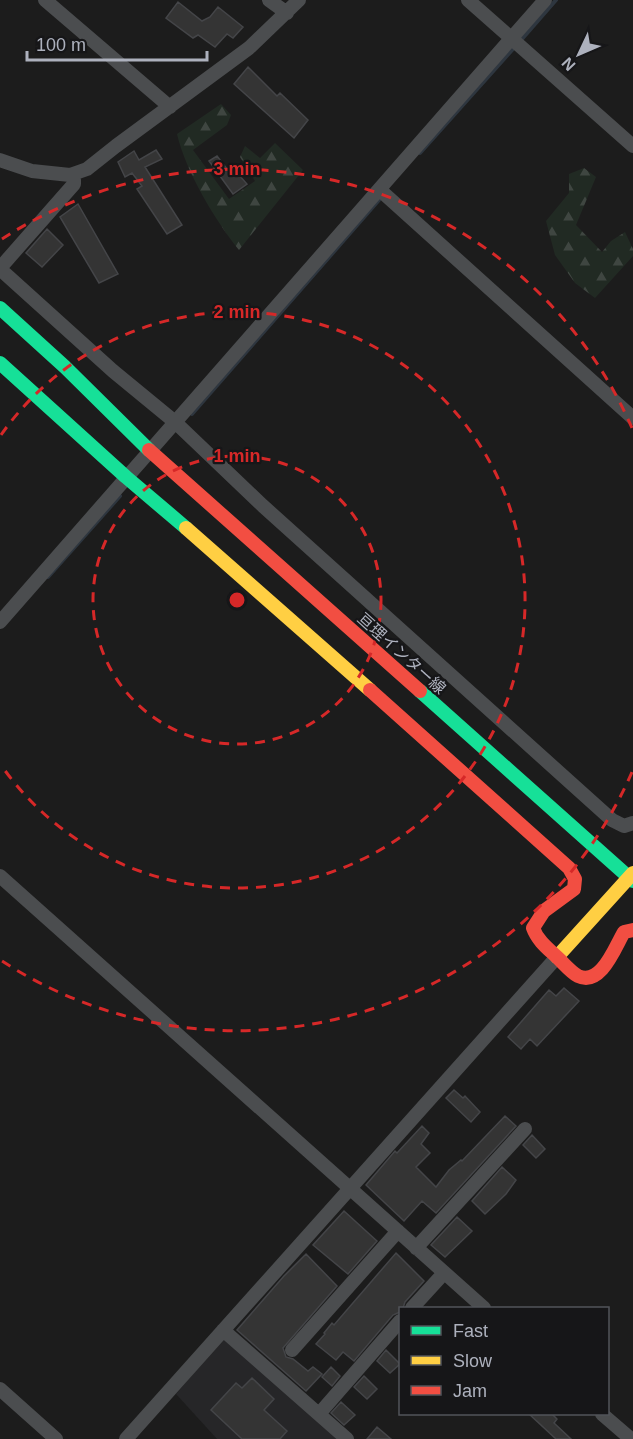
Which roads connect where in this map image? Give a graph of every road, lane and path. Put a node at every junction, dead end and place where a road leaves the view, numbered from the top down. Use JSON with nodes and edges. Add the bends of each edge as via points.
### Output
{"nodes":[{"id":1,"x":45,"y":0,"type":"edge"},
{"id":2,"x":269,"y":0,"type":"edge"},
{"id":3,"x":299,"y":0,"type":"edge"},
{"id":4,"x":468,"y":0,"type":"edge"},
{"id":5,"x":545,"y":0,"type":"edge"},
{"id":6,"x":287,"y":13,"type":"junction"},
{"id":7,"x":512,"y":39,"type":"junction"},
{"id":8,"x":170,"y":106,"type":"junction"},
{"id":9,"x":633,"y":146,"type":"edge"},
{"id":10,"x":0,"y":160,"type":"edge"},
{"id":11,"x":70,"y":175,"type":"junction"},
{"id":12,"x":380,"y":190,"type":"junction"},
{"id":13,"x":0,"y":269,"type":"edge"},
{"id":14,"x":0,"y":308,"type":"edge"},
{"id":15,"x":0,"y":323,"type":"edge"},
{"id":16,"x":0,"y":363,"type":"edge"},
{"id":17,"x":633,"y":418,"type":"edge"},
{"id":18,"x":174,"y":422,"type":"junction"},
{"id":19,"x":149,"y":450,"type":"junction"},
{"id":20,"x":126,"y":477,"type":"junction"},
{"id":21,"x":0,"y":622,"type":"edge"},
{"id":22,"x":633,"y":823,"type":"edge"},
{"id":23,"x":0,"y":876,"type":"edge"},
{"id":24,"x":632,"y":877,"type":"edge"},
{"id":25,"x":633,"y":930,"type":"edge"},
{"id":26,"x":557,"y":957,"type":"junction"},
{"id":27,"x":525,"y":1129,"type":"dead end"},
{"id":28,"x":350,"y":1188,"type":"junction"},
{"id":29,"x":398,"y":1231,"type":"junction"},
{"id":30,"x":416,"y":1248,"type":"junction"},
{"id":31,"x":444,"y":1273,"type":"junction"},
{"id":32,"x":413,"y":1307,"type":"edge"},
{"id":33,"x":483,"y":1307,"type":"edge"},
{"id":34,"x":399,"y":1323,"type":"edge"},
{"id":35,"x":223,"y":1330,"type":"junction"},
{"id":36,"x":292,"y":1350,"type":"dead end"},
{"id":37,"x":0,"y":1389,"type":"edge"},
{"id":38,"x":319,"y":1414,"type":"junction"},
{"id":39,"x":604,"y":1415,"type":"edge"},
{"id":40,"x":56,"y":1439,"type":"edge"},
{"id":41,"x":126,"y":1439,"type":"edge"},
{"id":42,"x":348,"y":1439,"type":"edge"},
{"id":43,"x":631,"y":1439,"type":"edge"}],
"edges":[{"from":1,"to":8,"type":"street"},
{"from":2,"to":6,"type":"street"},
{"from":3,"to":6,"type":"street"},
{"from":4,"to":7,"type":"street"},
{"from":5,"to":7,"type":"street"},
{"from":6,"to":8,"type":"street","via":[[249,48]]},
{"from":7,"to":9,"type":"street"},
{"from":7,"to":12,"type":"street"},
{"from":8,"to":11,"type":"street","via":[[87,169]]},
{"from":10,"to":11,"type":"street","via":[[32,171]]},
{"from":11,"to":13,"type":"street","via":[[74,184]]},
{"from":12,"to":17,"type":"street"},
{"from":12,"to":18,"type":"street"},
{"from":13,"to":18,"type":"street"},
{"from":14,"to":19,"type":"main road"},
{"from":15,"to":19,"type":"main road"},
{"from":16,"to":20,"type":"main road"},
{"from":18,"to":19,"type":"street"},
{"from":18,"to":22,"type":"street","via":[[612,820],[624,826]]},
{"from":19,"to":20,"type":"street"},
{"from":19,"to":24,"type":"main road","name":"亘理インター線"},
{"from":20,"to":21,"type":"street"},
{"from":20,"to":26,"type":"main road","via":[[569,868],[575,879],[574,889],[544,911],[533,928],[539,940]]},
{"from":23,"to":28,"type":"street"},
{"from":24,"to":26,"type":"main road"},
{"from":25,"to":26,"type":"main road","via":[[624,932],[603,969],[592,976],[576,975]]},
{"from":26,"to":28,"type":"street"},
{"from":27,"to":30,"type":"street"},
{"from":28,"to":29,"type":"street"},
{"from":28,"to":35,"type":"street"},
{"from":29,"to":30,"type":"street"},
{"from":29,"to":36,"type":"street"},
{"from":30,"to":31,"type":"street"},
{"from":31,"to":32,"type":"street"},
{"from":31,"to":33,"type":"street"},
{"from":34,"to":38,"type":"street"},
{"from":35,"to":38,"type":"street"},
{"from":35,"to":41,"type":"street"},
{"from":37,"to":40,"type":"street"},
{"from":38,"to":42,"type":"street"},
{"from":39,"to":43,"type":"street"}]}
